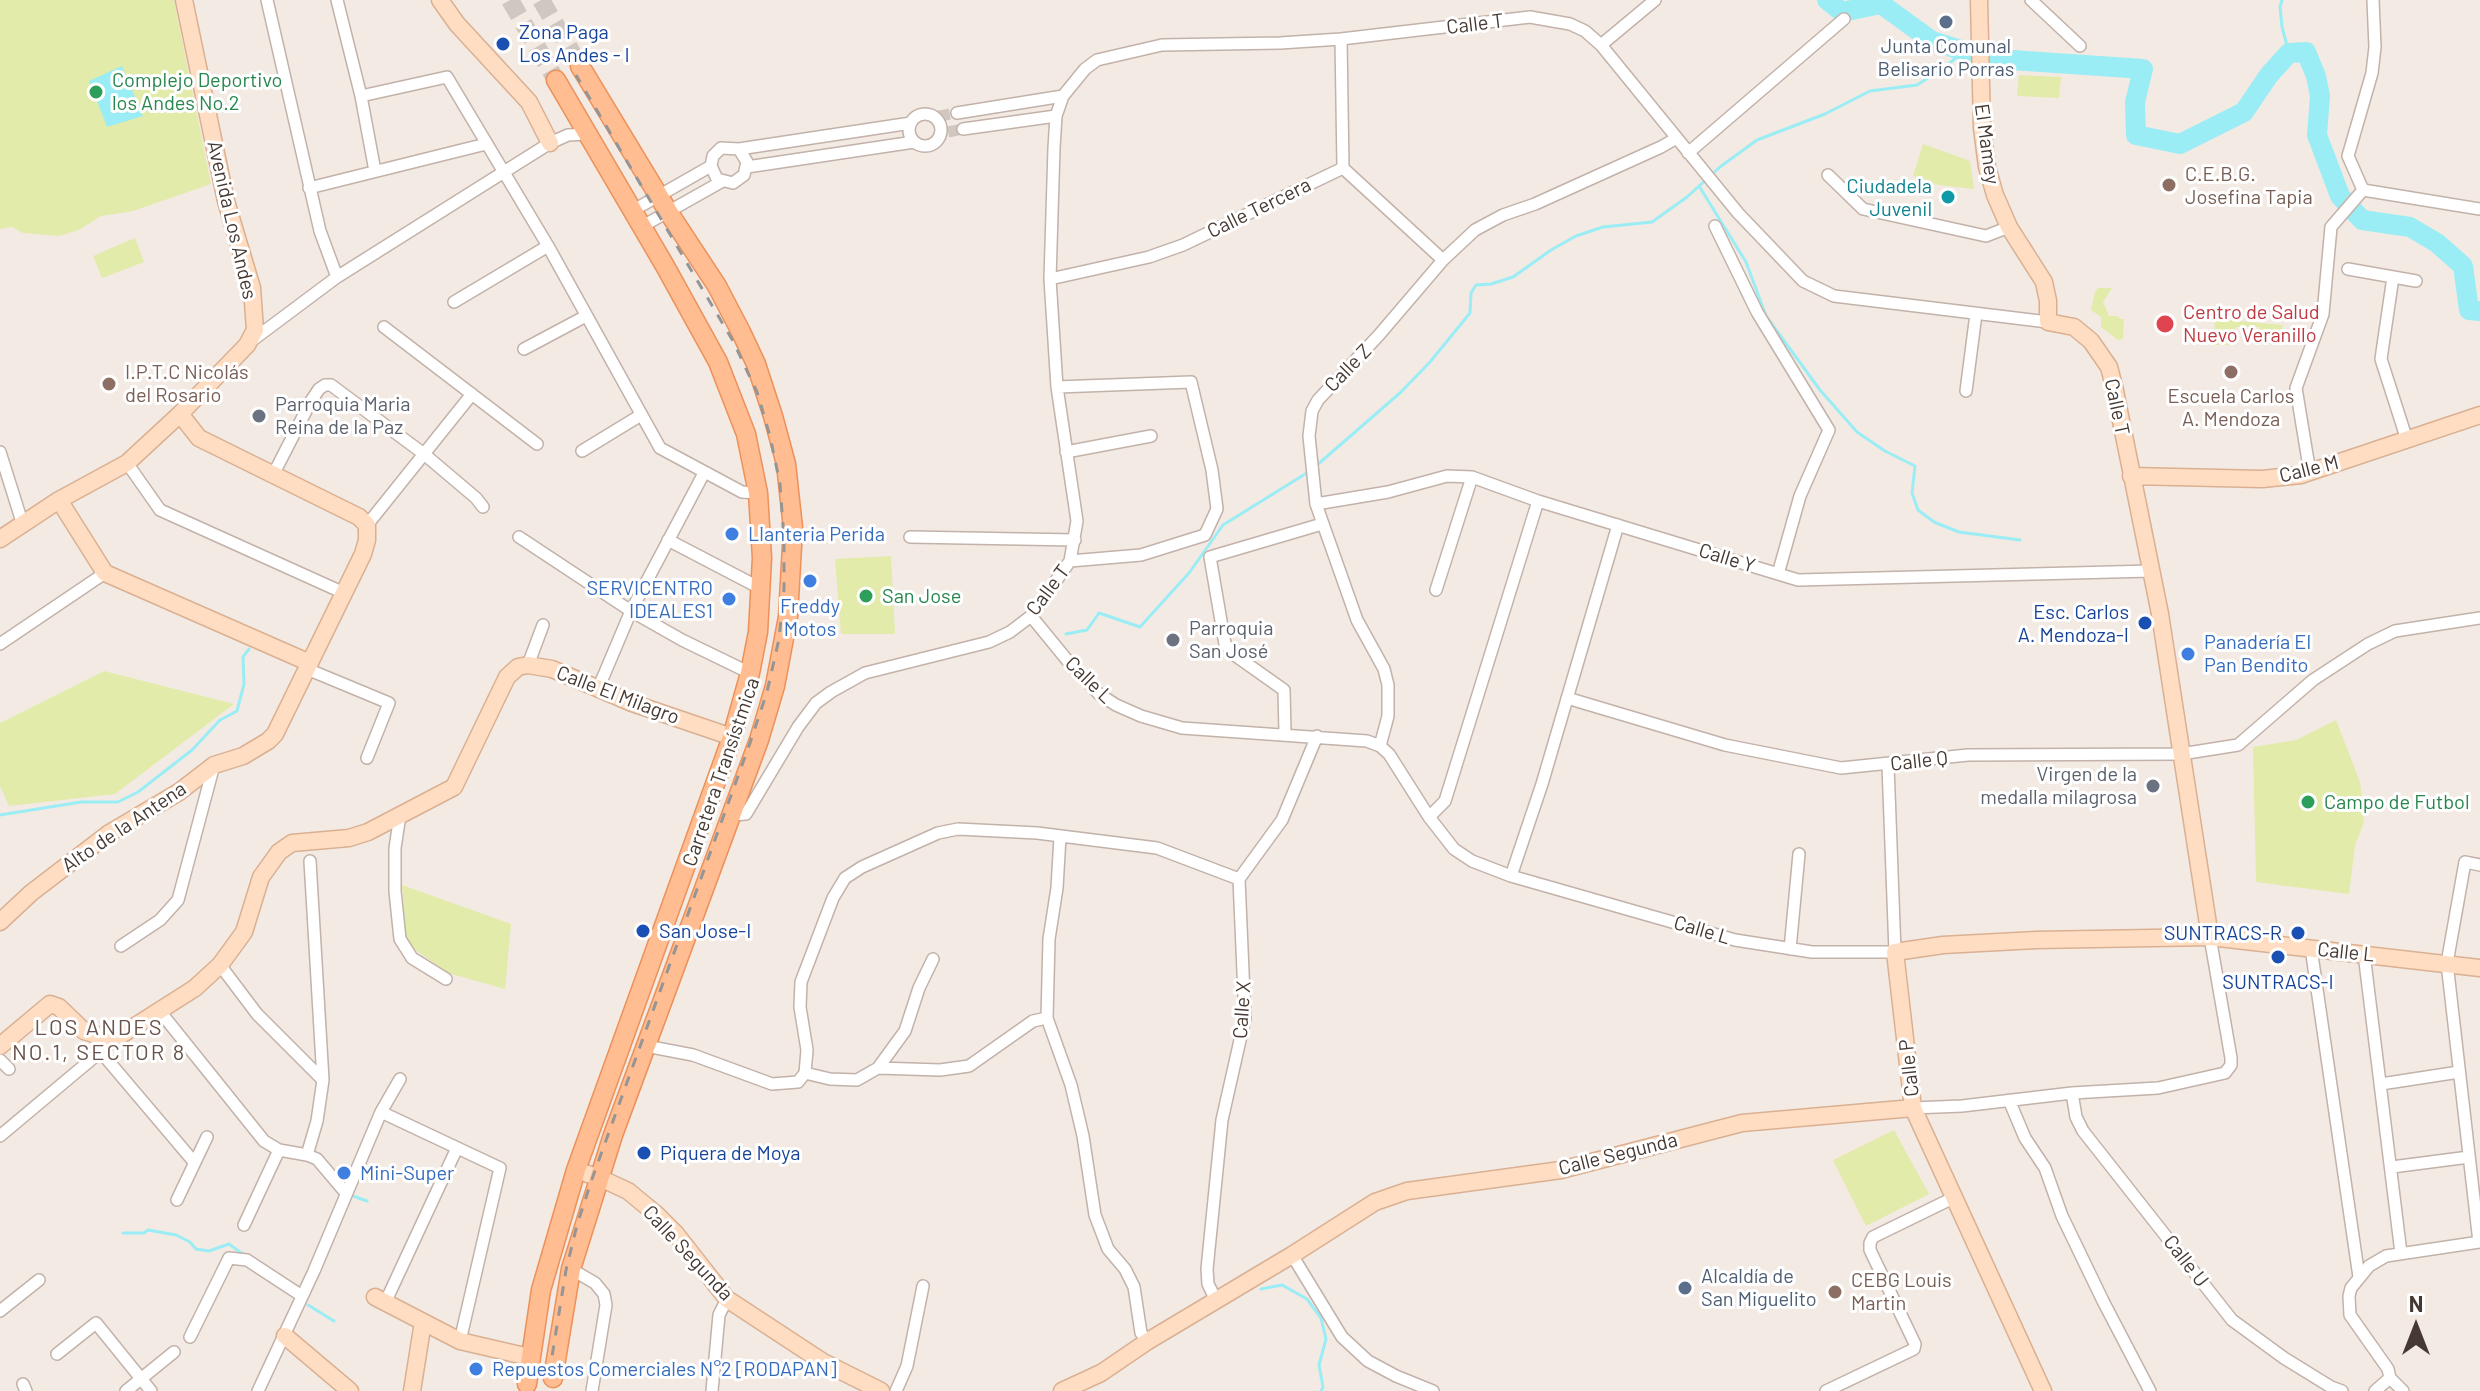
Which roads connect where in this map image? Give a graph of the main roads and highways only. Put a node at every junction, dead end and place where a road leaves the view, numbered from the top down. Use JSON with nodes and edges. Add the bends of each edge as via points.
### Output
{"nodes":[{"id":1,"x":580,"y":66,"type":"tunnel mouth"},
{"id":2,"x":556,"y":80,"type":"tunnel mouth"},
{"id":3,"x":553,"y":1378,"type":"dead end"},
{"id":4,"x":527,"y":1384,"type":"dead end"}],
"edges":[{"from":1,"to":3,"type":"main road","name":"Carretera Transístmica","via":[[717,286],[756,364],[786,464],[793,528],[792,576],[775,686],[600,1178],[571,1269]]},
{"from":2,"to":4,"type":"main road","name":"Carretera Transístmica","via":[[718,362],[746,434],[758,493],[762,558],[758,632],[732,737],[576,1170],[541,1290]]}]}
